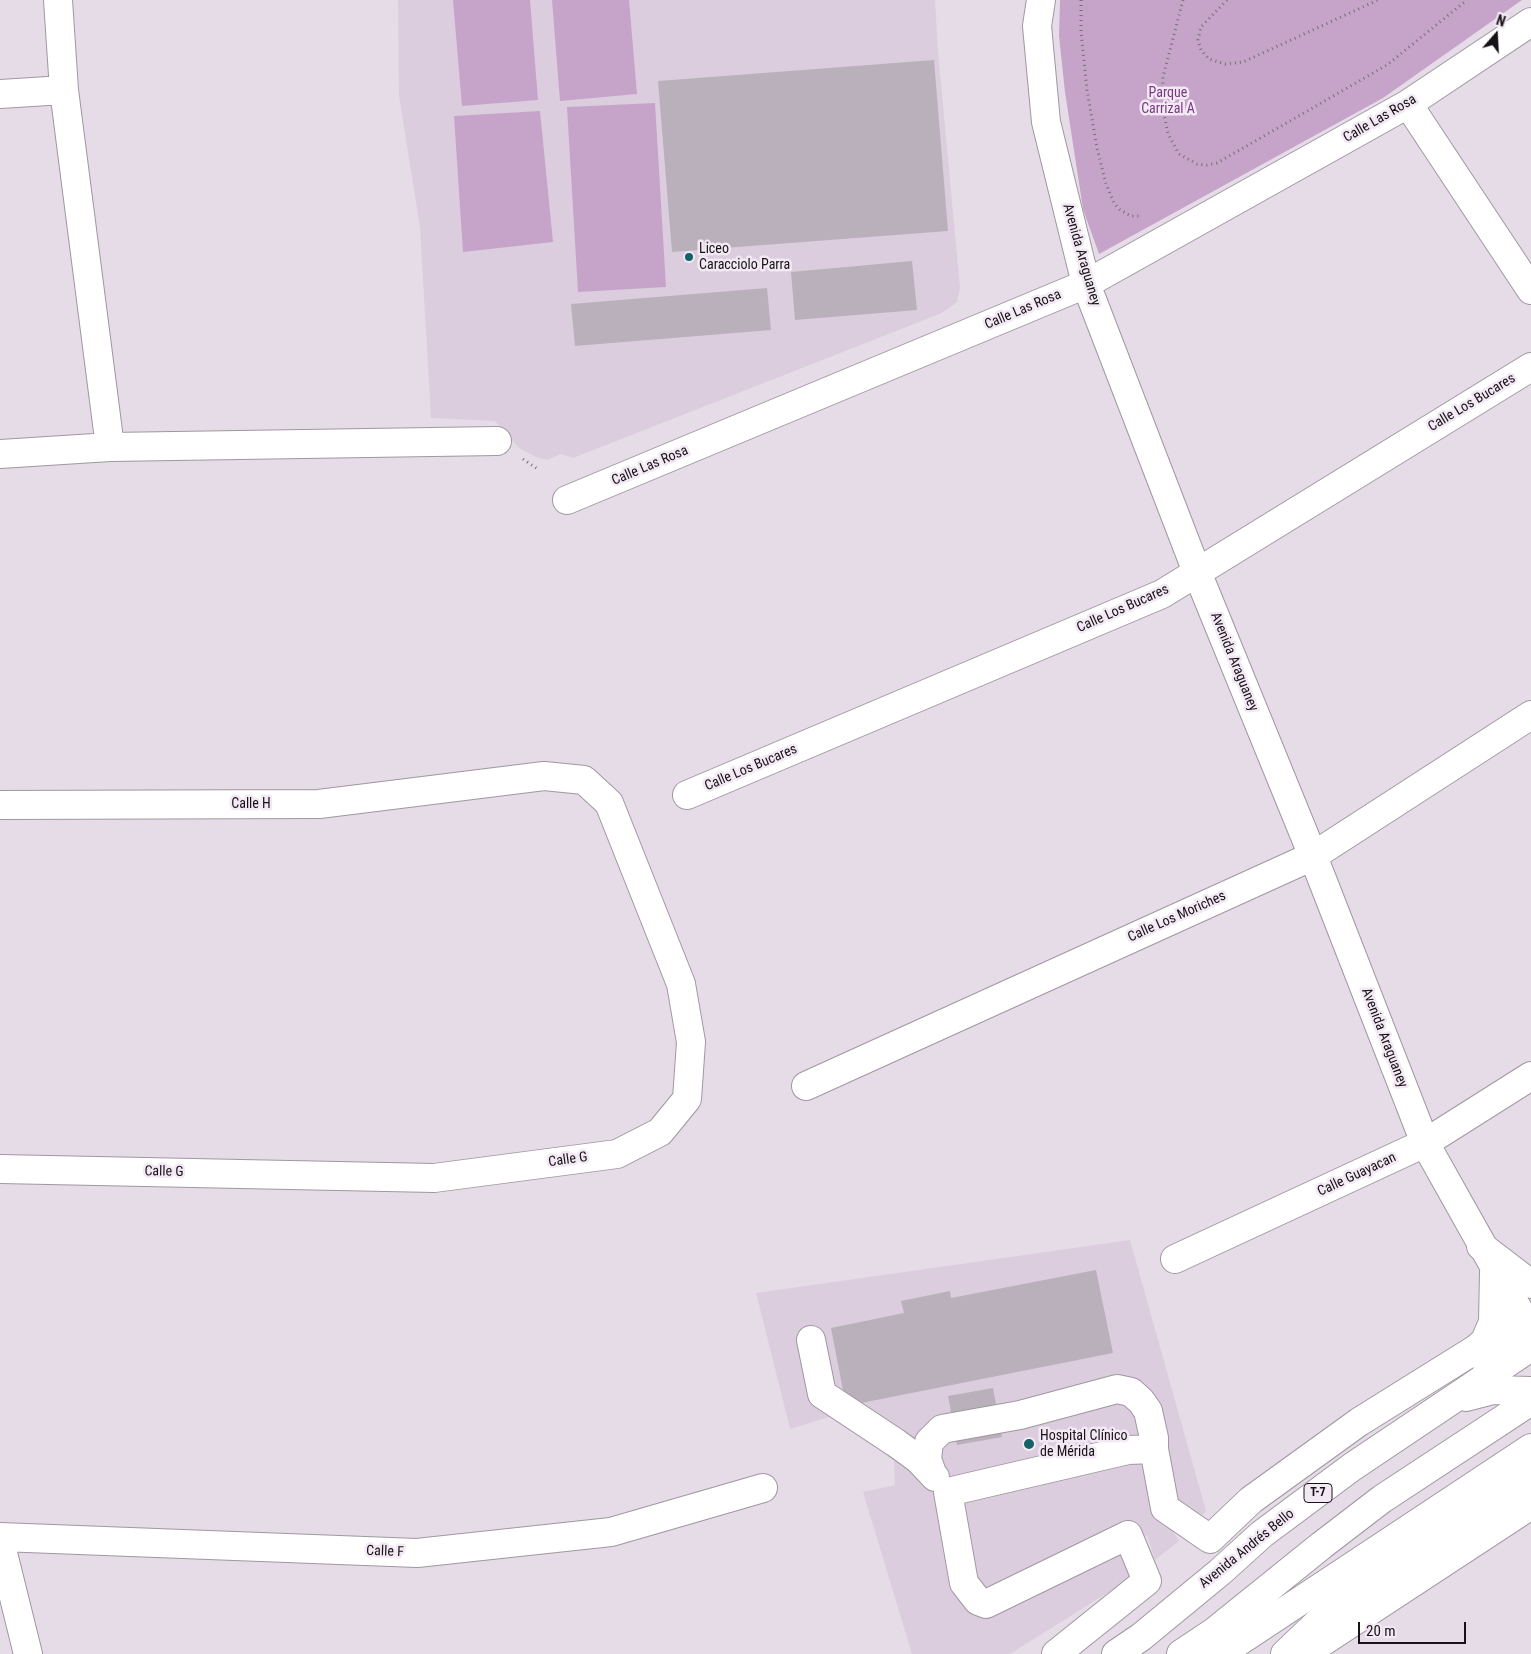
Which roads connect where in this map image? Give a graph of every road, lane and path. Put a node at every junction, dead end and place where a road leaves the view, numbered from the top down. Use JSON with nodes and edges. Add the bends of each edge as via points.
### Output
{"nodes":[{"id":1,"x":58,"y":0,"type":"edge"},
{"id":2,"x":1041,"y":0,"type":"edge"},
{"id":3,"x":1081,"y":0,"type":"edge"},
{"id":4,"x":1184,"y":0,"type":"edge"},
{"id":5,"x":1227,"y":0,"type":"edge"},
{"id":6,"x":1378,"y":0,"type":"edge"},
{"id":7,"x":1467,"y":0,"type":"edge"},
{"id":8,"x":1531,"y":22,"type":"edge"},
{"id":9,"x":64,"y":90,"type":"junction"},
{"id":10,"x":0,"y":94,"type":"edge"},
{"id":11,"x":1408,"y":104,"type":"junction"},
{"id":12,"x":1145,"y":214,"type":"dead end"},
{"id":13,"x":1086,"y":284,"type":"junction"},
{"id":14,"x":1531,"y":290,"type":"edge"},
{"id":15,"x":1531,"y":367,"type":"edge"},
{"id":16,"x":497,"y":441,"type":"dead end"},
{"id":17,"x":110,"y":447,"type":"junction"},
{"id":18,"x":0,"y":454,"type":"edge"},
{"id":19,"x":567,"y":500,"type":"dead end"},
{"id":20,"x":1196,"y":572,"type":"junction"},
{"id":21,"x":1531,"y":715,"type":"edge"},
{"id":22,"x":501,"y":780,"type":"joint"},
{"id":23,"x":687,"y":795,"type":"dead end"},
{"id":24,"x":0,"y":805,"type":"edge"},
{"id":25,"x":1313,"y":856,"type":"junction"},
{"id":26,"x":1531,"y":1076,"type":"edge"},
{"id":27,"x":806,"y":1086,"type":"dead end"},
{"id":28,"x":1425,"y":1144,"type":"junction"},
{"id":29,"x":0,"y":1169,"type":"edge"},
{"id":30,"x":1487,"y":1257,"type":"junction"},
{"id":31,"x":1174,"y":1259,"type":"dead end"},
{"id":32,"x":1521,"y":1291,"type":"edge"},
{"id":33,"x":1531,"y":1332,"type":"edge"},
{"id":34,"x":811,"y":1340,"type":"dead end"},
{"id":35,"x":1531,"y":1347,"type":"edge"},
{"id":36,"x":1482,"y":1379,"type":"junction"},
{"id":37,"x":1531,"y":1391,"type":"edge"},
{"id":38,"x":1531,"y":1401,"type":"edge"},
{"id":39,"x":1445,"y":1403,"type":"junction"},
{"id":40,"x":1531,"y":1448,"type":"edge"},
{"id":41,"x":1154,"y":1449,"type":"junction"},
{"id":42,"x":1531,"y":1475,"type":"edge"},
{"id":43,"x":940,"y":1483,"type":"junction"},
{"id":44,"x":762,"y":1488,"type":"dead end"},
{"id":45,"x":1531,"y":1505,"type":"edge"},
{"id":46,"x":0,"y":1537,"type":"edge"},
{"id":47,"x":0,"y":1541,"type":"edge"},
{"id":48,"x":28,"y":1654,"type":"edge"},
{"id":49,"x":1056,"y":1654,"type":"edge"},
{"id":50,"x":1116,"y":1654,"type":"edge"},
{"id":51,"x":1181,"y":1654,"type":"edge"},
{"id":52,"x":1220,"y":1654,"type":"edge"},
{"id":53,"x":1285,"y":1654,"type":"edge"},
{"id":54,"x":1304,"y":1654,"type":"edge"}],
"edges":[{"from":1,"to":9,"type":"main road"},
{"from":2,"to":13,"type":"main road","name":"Avenida Araguaney","via":[[1037,26],[1046,122]]},
{"from":3,"to":12,"type":"path","via":[[1087,90],[1106,184],[1120,210],[1131,216]]},
{"from":4,"to":7,"type":"path","via":[[1163,77],[1162,103],[1168,134],[1179,154],[1197,164],[1208,165],[1217,163],[1387,65]]},
{"from":5,"to":6,"type":"path","via":[[1206,20],[1198,40],[1209,59],[1226,64],[1243,62]]},
{"from":8,"to":11,"type":"main road","name":"Calle Las Rosa"},
{"from":9,"to":10,"type":"main road"},
{"from":9,"to":17,"type":"main road"},
{"from":11,"to":13,"type":"main road","name":"Calle Las Rosa"},
{"from":11,"to":14,"type":"main road"},
{"from":13,"to":19,"type":"main road","name":"Calle Las Rosa"},
{"from":13,"to":20,"type":"main road","name":"Avenida Araguaney"},
{"from":15,"to":20,"type":"main road","name":"Calle Los Bucares"},
{"from":16,"to":17,"type":"main road"},
{"from":17,"to":18,"type":"main road"},
{"from":20,"to":23,"type":"main road","name":"Calle Los Bucares","via":[[1162,594]]},
{"from":20,"to":25,"type":"main road","name":"Avenida Araguaney"},
{"from":21,"to":25,"type":"main road","name":"Calle Los Moriches"},
{"from":22,"to":24,"type":"main road","name":"Calle H","via":[[318,804]]},
{"from":22,"to":29,"type":"main road","name":"Calle G","via":[[544,776],[584,780],[609,803],[681,984],[691,1042],[686,1099],[660,1132],[617,1154],[434,1178]]},
{"from":25,"to":27,"type":"main road","name":"Calle Los Moriches"},
{"from":25,"to":28,"type":"main road","name":"Avenida Araguaney"},
{"from":26,"to":28,"type":"main road","name":"Calle Guayacan"},
{"from":28,"to":30,"type":"main road","name":"Avenida Araguaney"},
{"from":28,"to":31,"type":"main road","name":"Calle Guayacan"},
{"from":30,"to":32,"type":"main road","name":"Avenida Araguaney"},
{"from":30,"to":41,"type":"main road","via":[[1494,1308],[1485,1340],[1476,1349],[1335,1439],[1251,1500],[1210,1539],[1165,1508]]},
{"from":32,"to":33,"type":"main road","name":"Avenida Araguaney"},
{"from":32,"to":36,"type":"main road","via":[[1510,1317],[1505,1342]]},
{"from":34,"to":43,"type":"main road","via":[[822,1394],[896,1443]]},
{"from":35,"to":36,"type":"main road","name":"Avenida Andrés Bello","number":"T-7"},
{"from":36,"to":39,"type":"main road","name":"Avenida Andrés Bello","number":"T-7"},
{"from":37,"to":39,"type":"main road","via":[[1493,1390]]},
{"from":38,"to":51,"type":"main road","via":[[1382,1500],[1214,1632]]},
{"from":39,"to":50,"type":"main road","name":"Avenida Andrés Bello","number":"T-7","via":[[1352,1466],[1262,1534],[1141,1637]]},
{"from":40,"to":52,"type":"main road"},
{"from":41,"to":43,"type":"main road","via":[[1128,1450]]},
{"from":41,"to":43,"type":"main road","via":[[1148,1411],[1131,1392],[1117,1389],[1020,1415],[942,1429],[929,1442],[927,1459]]},
{"from":42,"to":53,"type":"main road","via":[[1325,1616]]},
{"from":43,"to":49,"type":"main road","via":[[964,1583],[978,1601],[986,1604],[1128,1535],[1146,1581]]},
{"from":44,"to":46,"type":"main road","name":"Calle F","via":[[611,1532],[417,1553]]},
{"from":45,"to":54,"type":"main road"},
{"from":47,"to":48,"type":"main road"}]}
